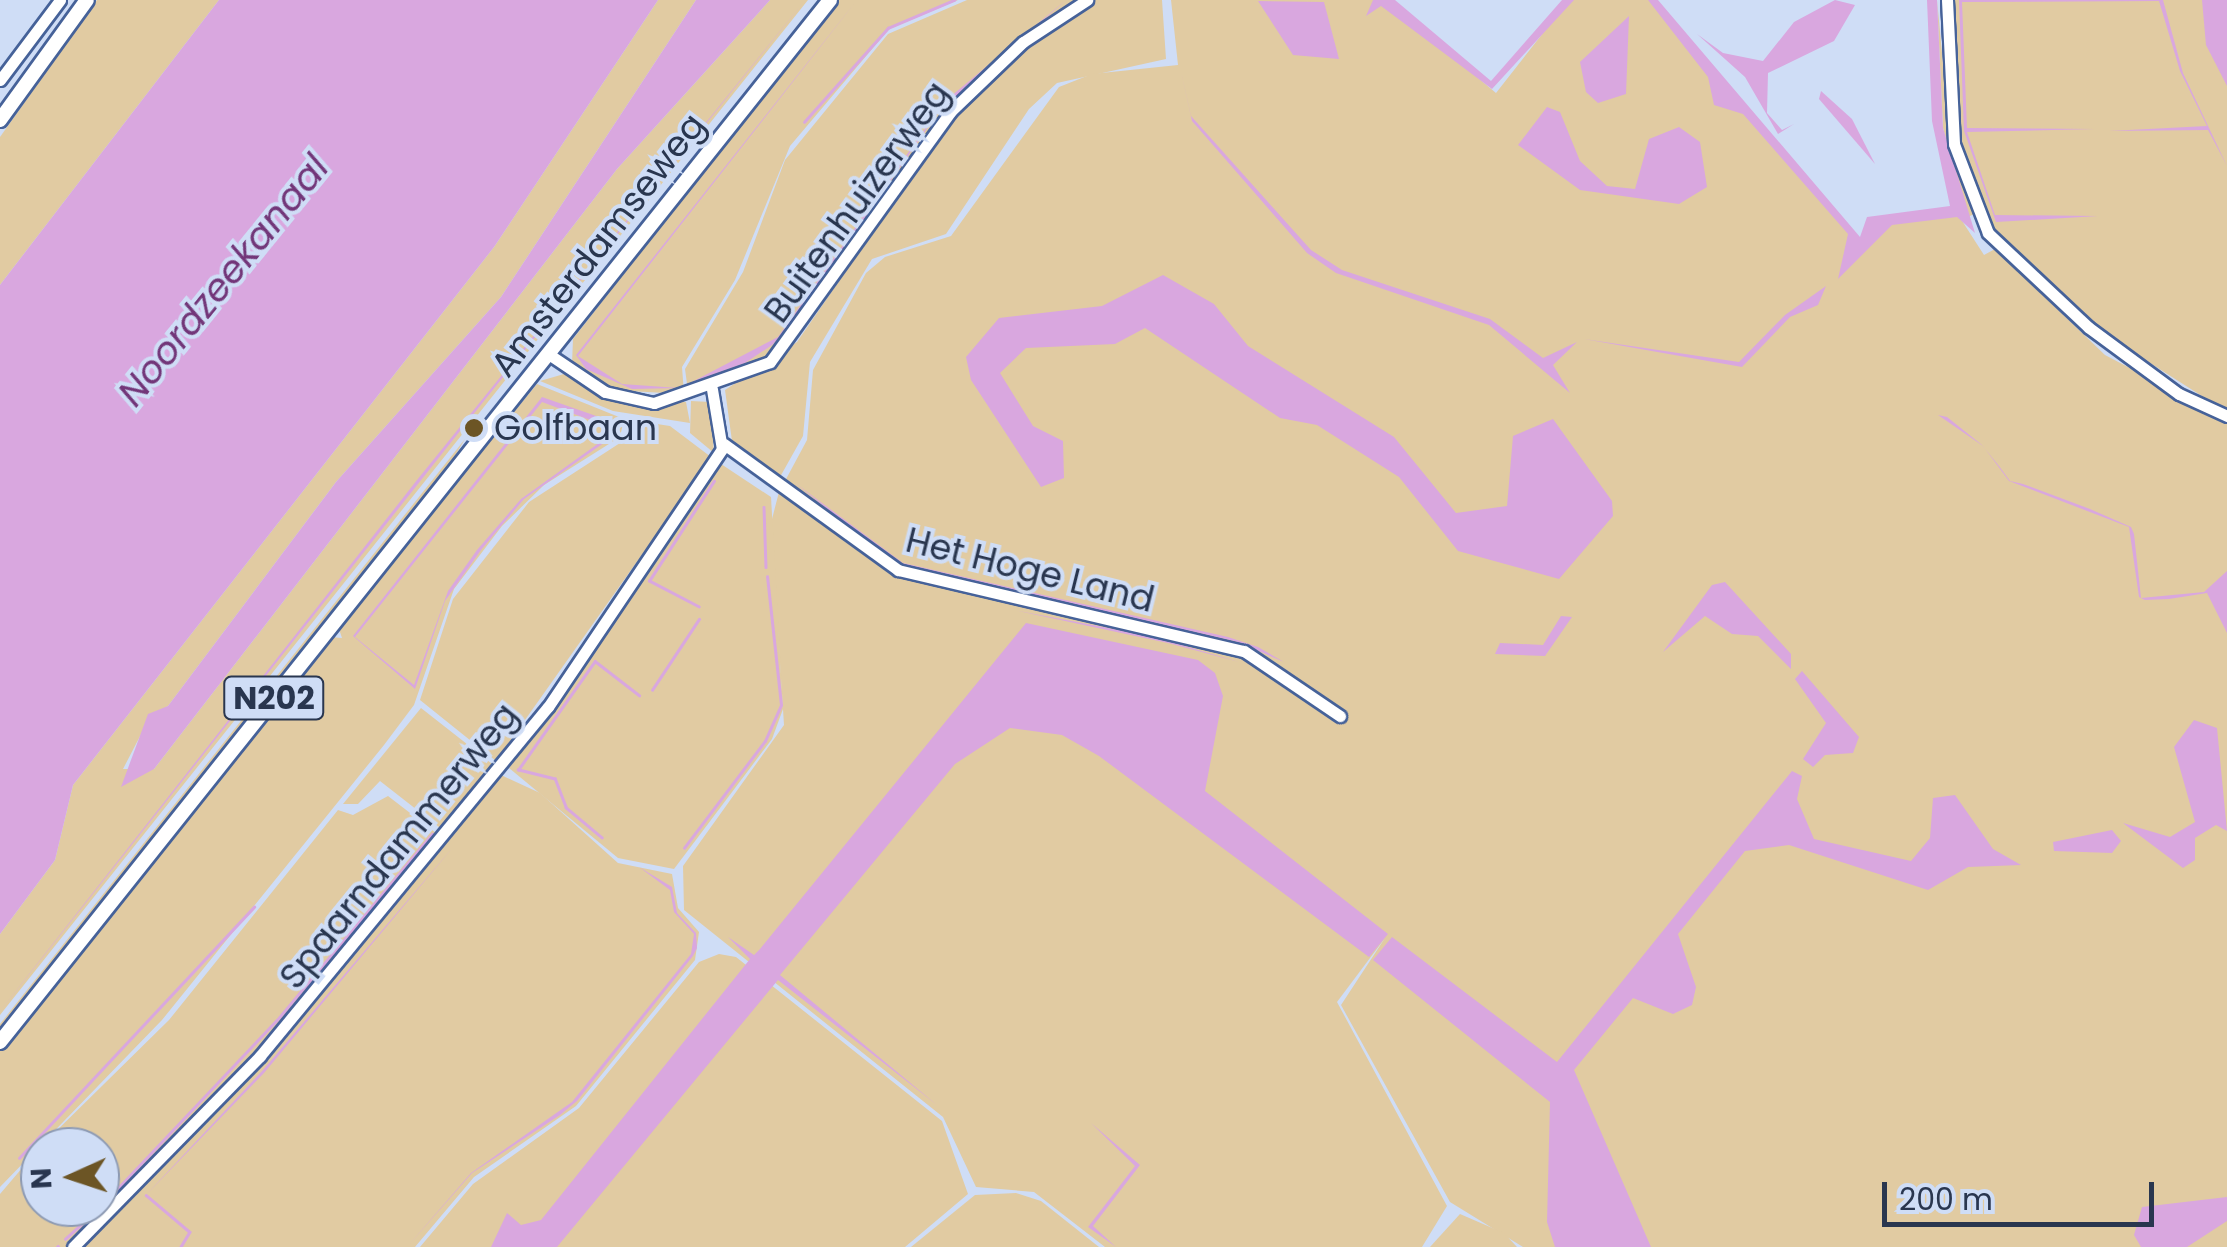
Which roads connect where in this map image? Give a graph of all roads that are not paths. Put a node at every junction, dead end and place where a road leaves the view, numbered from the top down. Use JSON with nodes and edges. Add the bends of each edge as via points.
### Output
{"nodes":[{"id":1,"x":60,"y":0,"type":"edge"},
{"id":2,"x":87,"y":0,"type":"edge"},
{"id":3,"x":830,"y":0,"type":"edge"},
{"id":4,"x":1087,"y":0,"type":"edge"},
{"id":5,"x":1947,"y":0,"type":"edge"},
{"id":6,"x":0,"y":80,"type":"edge"},
{"id":7,"x":0,"y":120,"type":"edge"},
{"id":8,"x":550,"y":356,"type":"junction"},
{"id":9,"x":712,"y":389,"type":"junction"},
{"id":10,"x":2227,"y":416,"type":"edge"},
{"id":11,"x":724,"y":444,"type":"junction"},
{"id":12,"x":1340,"y":716,"type":"dead end"},
{"id":13,"x":0,"y":1042,"type":"edge"},
{"id":14,"x":73,"y":1247,"type":"edge"}],
"edges":[{"from":1,"to":6,"type":"street"},
{"from":2,"to":7,"type":"main road"},
{"from":3,"to":8,"type":"main road","name":"Amsterdamseweg","number":"N202"},
{"from":4,"to":9,"type":"street","name":"Buitenhuizerweg","via":[[1024,42],[950,112],[787,347]]},
{"from":5,"to":10,"type":"street","via":[[1954,144],[1988,233],[2088,327],[2178,394]]},
{"from":8,"to":9,"type":"street","name":"Buitenhuizerweg","via":[[628,400],[666,402]]},
{"from":8,"to":13,"type":"main road","name":"Amsterdamseweg","number":"N202"},
{"from":9,"to":11,"type":"street"},
{"from":11,"to":12,"type":"street","name":"Het Hoge Land","via":[[898,570],[1244,651]]},
{"from":11,"to":14,"type":"street","name":"Spaarndammerweg","via":[[502,768],[249,1069]]}]}
